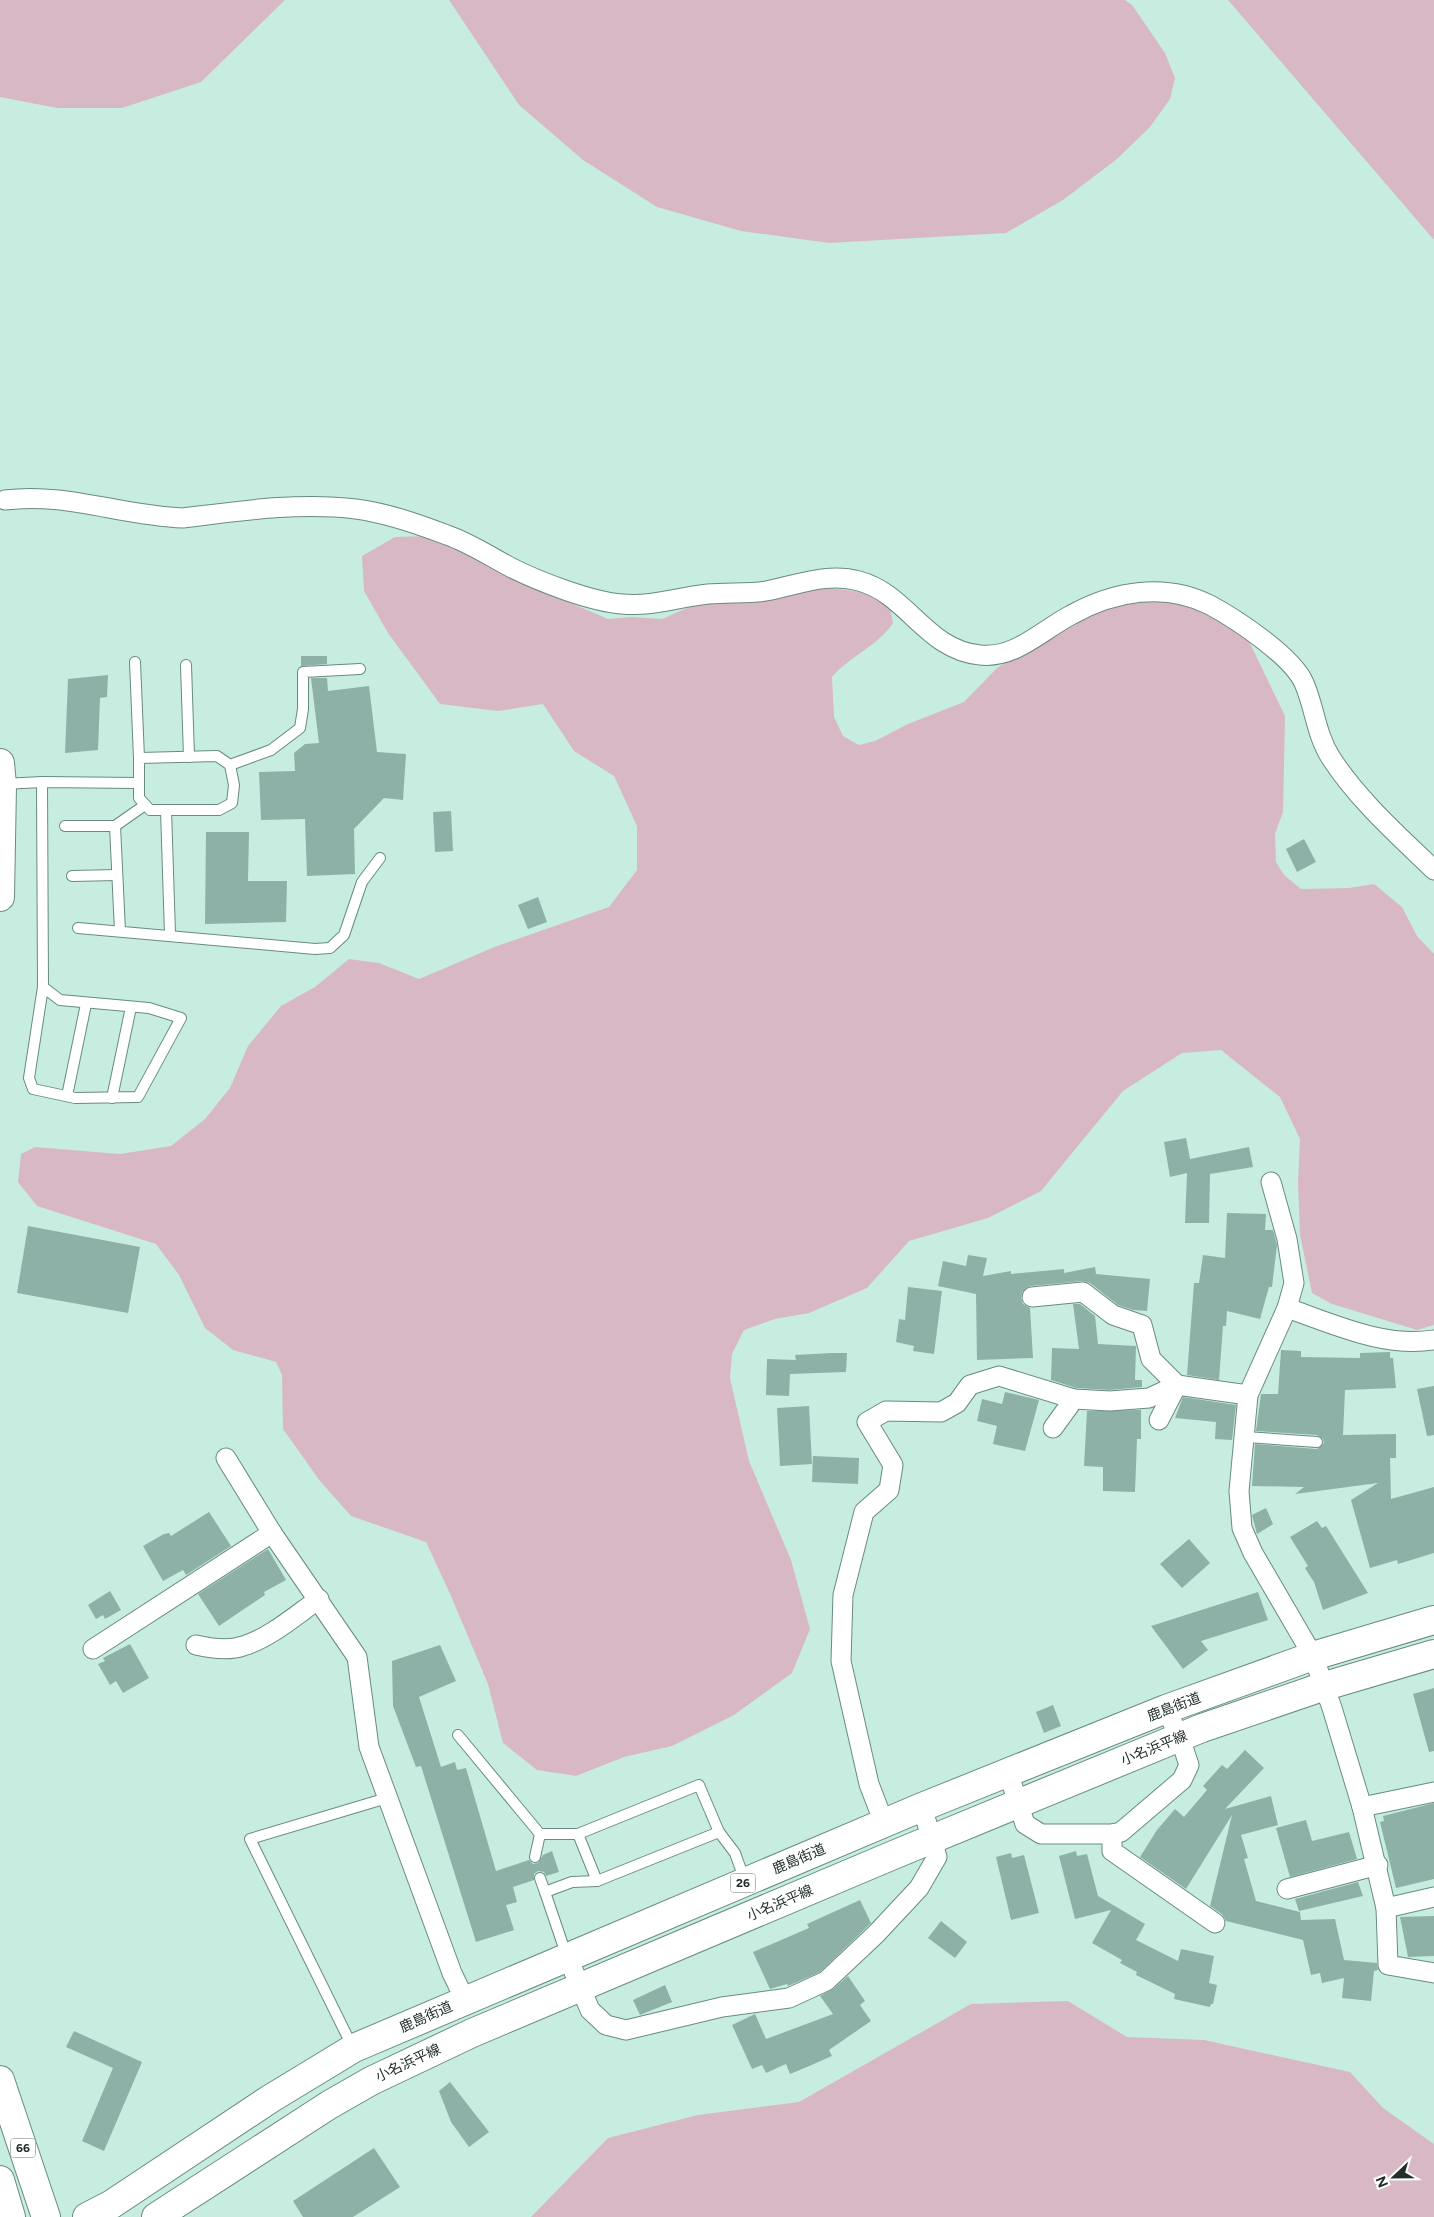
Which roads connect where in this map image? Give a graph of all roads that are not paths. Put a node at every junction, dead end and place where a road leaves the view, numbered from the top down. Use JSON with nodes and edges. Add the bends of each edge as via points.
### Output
{"nodes":[{"id":1,"x":5,"y":500,"type":"dead end"},
{"id":2,"x":135,"y":662,"type":"dead end"},
{"id":3,"x":186,"y":665,"type":"dead end"},
{"id":4,"x":360,"y":669,"type":"dead end"},
{"id":5,"x":189,"y":757,"type":"junction"},
{"id":6,"x":139,"y":758,"type":"junction"},
{"id":7,"x":230,"y":765,"type":"junction"},
{"id":8,"x":1,"y":777,"type":"edge"},
{"id":9,"x":42,"y":782,"type":"junction"},
{"id":10,"x":138,"y":783,"type":"junction"},
{"id":11,"x":145,"y":805,"type":"junction"},
{"id":12,"x":166,"y":810,"type":"junction"},
{"id":13,"x":65,"y":826,"type":"dead end"},
{"id":14,"x":115,"y":826,"type":"junction"},
{"id":15,"x":380,"y":858,"type":"dead end"},
{"id":16,"x":1434,"y":870,"type":"edge"},
{"id":17,"x":117,"y":875,"type":"junction"},
{"id":18,"x":72,"y":876,"type":"dead end"},
{"id":19,"x":0,"y":898,"type":"edge"},
{"id":20,"x":78,"y":928,"type":"dead end"},
{"id":21,"x":120,"y":931,"type":"junction"},
{"id":22,"x":170,"y":934,"type":"junction"},
{"id":23,"x":43,"y":987,"type":"junction"},
{"id":24,"x":86,"y":1004,"type":"junction"},
{"id":25,"x":131,"y":1007,"type":"junction"},
{"id":26,"x":67,"y":1096,"type":"junction"},
{"id":27,"x":112,"y":1098,"type":"junction"},
{"id":28,"x":1271,"y":1182,"type":"dead end"},
{"id":29,"x":1032,"y":1297,"type":"dead end"},
{"id":30,"x":1287,"y":1308,"type":"junction"},
{"id":31,"x":1434,"y":1340,"type":"edge"},
{"id":32,"x":1176,"y":1385,"type":"junction"},
{"id":33,"x":1248,"y":1395,"type":"junction"},
{"id":34,"x":1074,"y":1399,"type":"junction"},
{"id":35,"x":1158,"y":1420,"type":"dead end"},
{"id":36,"x":1053,"y":1428,"type":"dead end"},
{"id":37,"x":1246,"y":1437,"type":"junction"},
{"id":38,"x":1317,"y":1442,"type":"dead end"},
{"id":39,"x":226,"y":1458,"type":"dead end"},
{"id":40,"x":272,"y":1532,"type":"junction"},
{"id":41,"x":319,"y":1600,"type":"junction"},
{"id":42,"x":1434,"y":1620,"type":"edge"},
{"id":43,"x":196,"y":1645,"type":"dead end"},
{"id":44,"x":93,"y":1648,"type":"dead end"},
{"id":45,"x":1434,"y":1654,"type":"edge"},
{"id":46,"x":1313,"y":1656,"type":"junction"},
{"id":47,"x":1324,"y":1686,"type":"junction"},
{"id":48,"x":1166,"y":1709,"type":"junction"},
{"id":49,"x":458,"y":1735,"type":"dead end"},
{"id":50,"x":1180,"y":1738,"type":"junction"},
{"id":51,"x":1008,"y":1772,"type":"junction"},
{"id":52,"x":1434,"y":1792,"type":"edge"},
{"id":53,"x":387,"y":1798,"type":"junction"},
{"id":54,"x":1018,"y":1804,"type":"junction"},
{"id":55,"x":922,"y":1807,"type":"junction"},
{"id":56,"x":1362,"y":1807,"type":"junction"},
{"id":57,"x":884,"y":1823,"type":"junction"},
{"id":58,"x":719,"y":1832,"type":"junction"},
{"id":59,"x":540,"y":1834,"type":"junction"},
{"id":60,"x":578,"y":1834,"type":"junction"},
{"id":61,"x":1112,"y":1834,"type":"junction"},
{"id":62,"x":931,"y":1840,"type":"junction"},
{"id":63,"x":535,"y":1857,"type":"dead end"},
{"id":64,"x":1378,"y":1865,"type":"junction"},
{"id":65,"x":540,"y":1878,"type":"dead end"},
{"id":66,"x":597,"y":1881,"type":"junction"},
{"id":67,"x":745,"y":1882,"type":"junction"},
{"id":68,"x":1288,"y":1889,"type":"dead end"},
{"id":69,"x":545,"y":1892,"type":"junction"},
{"id":70,"x":1434,"y":1898,"type":"edge"},
{"id":71,"x":1386,"y":1908,"type":"junction"},
{"id":72,"x":1215,"y":1923,"type":"dead end"},
{"id":73,"x":568,"y":1958,"type":"junction"},
{"id":74,"x":1434,"y":1974,"type":"edge"},
{"id":75,"x":580,"y":1987,"type":"junction"},
{"id":76,"x":465,"y":2000,"type":"junction"},
{"id":77,"x":354,"y":2048,"type":"junction"},
{"id":78,"x":0,"y":2080,"type":"edge"},
{"id":79,"x":0,"y":2180,"type":"edge"},
{"id":80,"x":11,"y":2217,"type":"edge"},
{"id":81,"x":46,"y":2217,"type":"edge"},
{"id":82,"x":87,"y":2217,"type":"edge"},
{"id":83,"x":156,"y":2217,"type":"edge"}],
"edges":[{"from":1,"to":16,"type":"street","via":[[31,497],[182,518],[284,507],[357,509],[451,536],[517,571],[619,604],[645,605],[688,596],[763,592],[831,577],[856,580],[876,586],[898,602],[931,635],[960,651],[982,656],[1009,652],[1072,614],[1126,593],[1164,591],[1191,597],[1260,638],[1303,679],[1315,724],[1328,754],[1357,793]]},
{"from":2,"to":6,"type":"lane"},
{"from":3,"to":5,"type":"lane"},
{"from":4,"to":7,"type":"lane","via":[[303,672],[300,728],[271,750]]},
{"from":5,"to":6,"type":"lane"},
{"from":5,"to":7,"type":"lane","via":[[217,756]]},
{"from":6,"to":10,"type":"lane"},
{"from":7,"to":12,"type":"lane","via":[[234,785],[232,803],[219,810]]},
{"from":8,"to":9,"type":"lane"},
{"from":8,"to":19,"type":"main road"},
{"from":9,"to":10,"type":"lane"},
{"from":9,"to":23,"type":"lane"},
{"from":10,"to":11,"type":"lane","via":[[139,798]]},
{"from":11,"to":12,"type":"lane","via":[[150,810]]},
{"from":11,"to":14,"type":"lane"},
{"from":12,"to":22,"type":"lane"},
{"from":13,"to":14,"type":"lane"},
{"from":14,"to":17,"type":"lane"},
{"from":15,"to":22,"type":"lane","via":[[362,882],[344,935],[330,948]]},
{"from":17,"to":18,"type":"lane"},
{"from":17,"to":21,"type":"lane"},
{"from":20,"to":21,"type":"lane"},
{"from":21,"to":22,"type":"lane"},
{"from":23,"to":24,"type":"lane","via":[[60,1000]]},
{"from":23,"to":26,"type":"lane","via":[[29,1078],[33,1089]]},
{"from":24,"to":25,"type":"lane"},
{"from":24,"to":26,"type":"lane"},
{"from":25,"to":27,"type":"lane"},
{"from":25,"to":27,"type":"lane","via":[[149,1008],[181,1018],[138,1098]]},
{"from":26,"to":27,"type":"lane"},
{"from":28,"to":30,"type":"street","via":[[1287,1239],[1294,1283]]},
{"from":29,"to":32,"type":"street","via":[[1083,1292],[1112,1315],[1142,1325],[1151,1359]]},
{"from":30,"to":31,"type":"street","via":[[1393,1341],[1414,1343]]},
{"from":30,"to":33,"type":"street"},
{"from":32,"to":33,"type":"street"},
{"from":32,"to":34,"type":"street","via":[[1149,1398]]},
{"from":32,"to":35,"type":"street"},
{"from":33,"to":37,"type":"street"},
{"from":34,"to":36,"type":"street"},
{"from":34,"to":57,"type":"street","via":[[999,1376],[970,1385],[957,1403],[941,1412],[886,1411],[867,1422],[893,1465],[889,1490],[864,1512],[843,1595],[841,1661],[869,1784]]},
{"from":37,"to":38,"type":"lane"},
{"from":37,"to":46,"type":"street","via":[[1239,1492],[1242,1528],[1253,1553]]},
{"from":39,"to":40,"type":"street"},
{"from":40,"to":41,"type":"street"},
{"from":40,"to":44,"type":"street"},
{"from":41,"to":43,"type":"street","via":[[272,1632],[242,1647]]},
{"from":41,"to":53,"type":"street","via":[[357,1656],[368,1747]]},
{"from":42,"to":46,"type":"main road","name":"鹿島街道","number":"26"},
{"from":45,"to":47,"type":"main road","name":"小名浜平線","number":"26"},
{"from":46,"to":47,"type":"street"},
{"from":46,"to":48,"type":"main road","name":"鹿島街道","number":"26"},
{"from":47,"to":50,"type":"main road","name":"小名浜平線","number":"26"},
{"from":47,"to":56,"type":"street"},
{"from":48,"to":50,"type":"street"},
{"from":48,"to":51,"type":"main road","name":"鹿島街道","number":"26"},
{"from":49,"to":59,"type":"lane"},
{"from":50,"to":54,"type":"main road","name":"小名浜平線","number":"26"},
{"from":50,"to":61,"type":"street","via":[[1189,1765],[1182,1780],[1121,1832]]},
{"from":51,"to":54,"type":"street"},
{"from":51,"to":55,"type":"main road","name":"鹿島街道","number":"26"},
{"from":52,"to":56,"type":"street"},
{"from":53,"to":76,"type":"street"},
{"from":53,"to":77,"type":"lane","via":[[250,1839]]},
{"from":54,"to":61,"type":"street","via":[[1025,1824],[1041,1834]]},
{"from":54,"to":62,"type":"main road","name":"小名浜平線","number":"26"},
{"from":55,"to":57,"type":"main road","name":"鹿島街道","number":"26"},
{"from":55,"to":62,"type":"street"},
{"from":56,"to":64,"type":"street"},
{"from":57,"to":67,"type":"main road","name":"鹿島街道","number":"26"},
{"from":58,"to":60,"type":"lane","via":[[699,1785]]},
{"from":58,"to":66,"type":"lane"},
{"from":58,"to":67,"type":"lane","via":[[735,1853]]},
{"from":59,"to":60,"type":"lane"},
{"from":59,"to":63,"type":"lane"},
{"from":60,"to":66,"type":"lane"},
{"from":61,"to":72,"type":"street","via":[[1112,1851]]},
{"from":62,"to":75,"type":"main road","name":"小名浜平線","number":"26"},
{"from":62,"to":75,"type":"street","via":[[937,1857],[920,1888],[826,1981],[789,1998],[722,2007],[626,2030],[606,2025],[590,2010]]},
{"from":64,"to":68,"type":"street"},
{"from":64,"to":71,"type":"street"},
{"from":65,"to":69,"type":"lane"},
{"from":66,"to":69,"type":"lane","via":[[572,1882]]},
{"from":67,"to":73,"type":"main road","name":"鹿島街道","number":"26"},
{"from":69,"to":73,"type":"lane"},
{"from":70,"to":71,"type":"street"},
{"from":71,"to":74,"type":"street","via":[[1388,1966]]},
{"from":73,"to":75,"type":"street"},
{"from":73,"to":76,"type":"main road","name":"鹿島街道","number":"26"},
{"from":75,"to":83,"type":"main road","name":"小名浜平線","number":"26","via":[[371,2081]]},
{"from":76,"to":77,"type":"main road","name":"鹿島街道","number":"26"},
{"from":77,"to":82,"type":"main road","name":"鹿島街道","number":"26"},
{"from":78,"to":81,"type":"main road","number":"66"},
{"from":79,"to":80,"type":"main road"}]}
